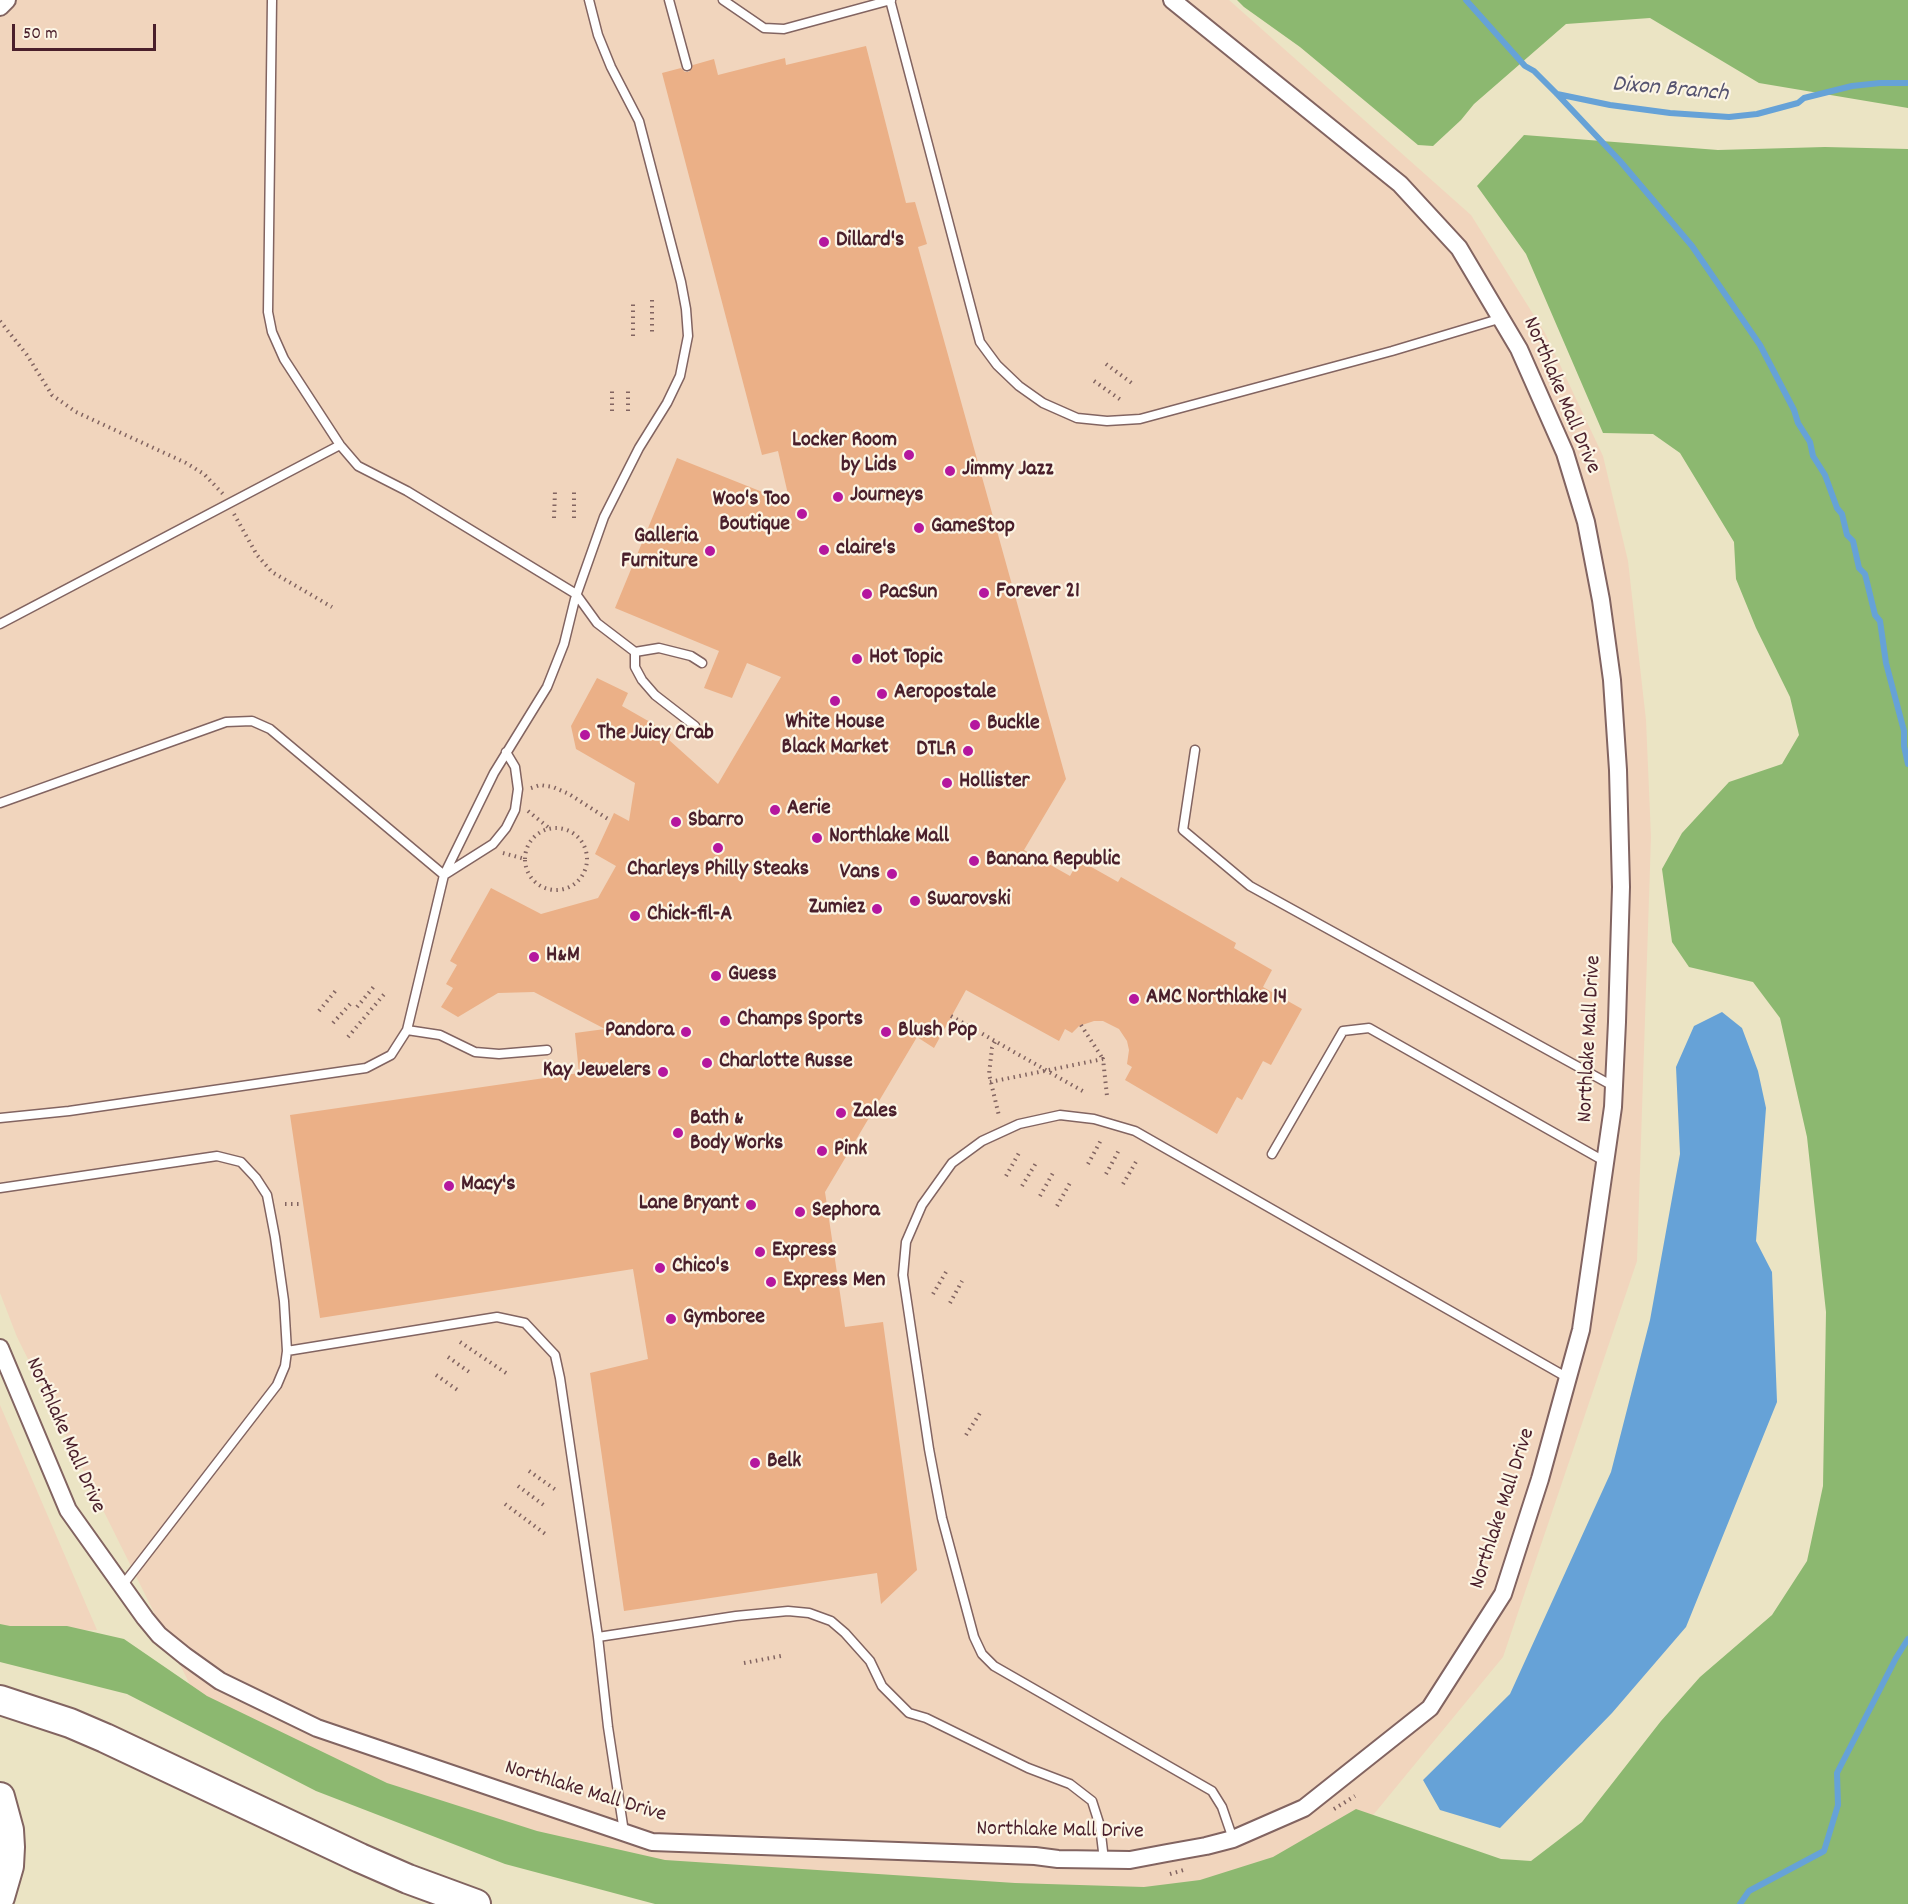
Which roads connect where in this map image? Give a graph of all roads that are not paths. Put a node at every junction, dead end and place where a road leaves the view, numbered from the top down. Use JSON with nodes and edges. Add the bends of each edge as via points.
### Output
{"nodes":[{"id":1,"x":8,"y":0,"type":"edge"},
{"id":2,"x":272,"y":0,"type":"edge"},
{"id":3,"x":589,"y":0,"type":"edge"},
{"id":4,"x":669,"y":0,"type":"edge"},
{"id":5,"x":723,"y":0,"type":"edge"},
{"id":6,"x":890,"y":0,"type":"edge"},
{"id":7,"x":1172,"y":0,"type":"edge"},
{"id":8,"x":0,"y":7,"type":"edge"},
{"id":9,"x":687,"y":66,"type":"dead end"},
{"id":10,"x":1502,"y":318,"type":"junction"},
{"id":11,"x":340,"y":445,"type":"junction"},
{"id":12,"x":576,"y":594,"type":"junction"},
{"id":13,"x":0,"y":624,"type":"edge"},
{"id":14,"x":635,"y":652,"type":"junction"},
{"id":15,"x":702,"y":663,"type":"dead end"},
{"id":16,"x":694,"y":726,"type":"dead end"},
{"id":17,"x":1195,"y":750,"type":"dead end"},
{"id":18,"x":506,"y":752,"type":"junction"},
{"id":19,"x":0,"y":803,"type":"edge"},
{"id":20,"x":444,"y":875,"type":"junction"},
{"id":21,"x":407,"y":1030,"type":"junction"},
{"id":22,"x":547,"y":1050,"type":"dead end"},
{"id":23,"x":1613,"y":1086,"type":"junction"},
{"id":24,"x":0,"y":1118,"type":"edge"},
{"id":25,"x":1272,"y":1154,"type":"dead end"},
{"id":26,"x":1604,"y":1161,"type":"junction"},
{"id":27,"x":0,"y":1188,"type":"edge"},
{"id":28,"x":0,"y":1348,"type":"edge"},
{"id":29,"x":287,"y":1351,"type":"junction"},
{"id":30,"x":1569,"y":1379,"type":"junction"},
{"id":31,"x":122,"y":1586,"type":"junction"},
{"id":32,"x":598,"y":1637,"type":"junction"},
{"id":33,"x":0,"y":1700,"type":"edge"},
{"id":34,"x":0,"y":1797,"type":"edge"},
{"id":35,"x":624,"y":1832,"type":"junction"},
{"id":36,"x":1233,"y":1839,"type":"junction"},
{"id":37,"x":1104,"y":1860,"type":"junction"},
{"id":38,"x":0,"y":1898,"type":"edge"},
{"id":39,"x":476,"y":1904,"type":"edge"}],
"edges":[{"from":1,"to":8,"type":"street"},
{"from":2,"to":11,"type":"lane","via":[[268,312],[284,359]]},
{"from":3,"to":12,"type":"lane","via":[[611,67],[639,121],[681,282],[688,336],[680,376],[611,501]]},
{"from":4,"to":9,"type":"lane"},
{"from":5,"to":6,"type":"lane","via":[[764,28],[784,29]]},
{"from":6,"to":10,"type":"lane","via":[[980,342],[1019,386],[1043,403],[1077,417],[1107,421],[1140,419]]},
{"from":7,"to":10,"type":"street","name":"Northlake Mall Drive","via":[[1400,184],[1459,248]]},
{"from":10,"to":23,"type":"street","name":"Northlake Mall Drive","via":[[1565,453],[1586,522],[1601,600],[1613,692],[1620,828]]},
{"from":11,"to":12,"type":"lane","via":[[358,466],[407,491]]},
{"from":11,"to":13,"type":"lane"},
{"from":12,"to":14,"type":"lane","via":[[597,622]]},
{"from":12,"to":18,"type":"lane","via":[[564,644],[547,687]]},
{"from":14,"to":15,"type":"lane","via":[[659,648]]},
{"from":14,"to":16,"type":"lane","via":[[635,667],[642,680]]},
{"from":17,"to":23,"type":"lane","via":[[1183,830],[1250,886]]},
{"from":18,"to":20,"type":"lane"},
{"from":18,"to":20,"type":"lane","via":[[515,767],[518,789],[515,810],[506,828],[493,844]]},
{"from":19,"to":20,"type":"lane","via":[[226,722],[252,721],[270,729]]},
{"from":20,"to":21,"type":"lane"},
{"from":21,"to":22,"type":"lane","via":[[440,1035],[475,1052]]},
{"from":21,"to":24,"type":"lane","via":[[391,1055],[366,1068]]},
{"from":23,"to":26,"type":"street","name":"Northlake Mall Drive"},
{"from":25,"to":26,"type":"lane","via":[[1343,1031],[1369,1028]]},
{"from":26,"to":30,"type":"street","name":"Northlake Mall Drive","via":[[1581,1330]]},
{"from":27,"to":29,"type":"lane","via":[[217,1156],[241,1162],[267,1195],[284,1301]]},
{"from":28,"to":31,"type":"street","name":"Northlake Mall Drive","via":[[68,1510]]},
{"from":29,"to":31,"type":"lane","via":[[277,1384]]},
{"from":29,"to":32,"type":"lane","via":[[497,1317],[525,1323],[555,1355]]},
{"from":30,"to":36,"type":"street","name":"Northlake Mall Drive","via":[[1503,1594],[1430,1708],[1304,1808]]},
{"from":30,"to":36,"type":"lane","via":[[1135,1131],[1094,1119],[1060,1115],[1019,1124],[982,1141],[952,1163],[922,1205],[906,1242],[903,1275],[942,1518],[974,1637],[982,1654],[994,1666],[1212,1791]]},
{"from":31,"to":35,"type":"street","name":"Northlake Mall Drive","via":[[159,1635],[185,1656],[220,1681],[284,1713],[334,1735]]},
{"from":32,"to":35,"type":"lane"},
{"from":32,"to":37,"type":"lane","via":[[788,1611],[831,1620],[870,1662],[882,1686],[909,1713],[1070,1784],[1092,1801]]},
{"from":33,"to":39,"type":"highway","via":[[96,1734],[360,1858]]},
{"from":34,"to":38,"type":"highway","via":[[10,1847]]},
{"from":35,"to":37,"type":"street","name":"Northlake Mall Drive","via":[[652,1842]]},
{"from":36,"to":37,"type":"street","name":"Northlake Mall Drive","via":[[1130,1860]]}]}
